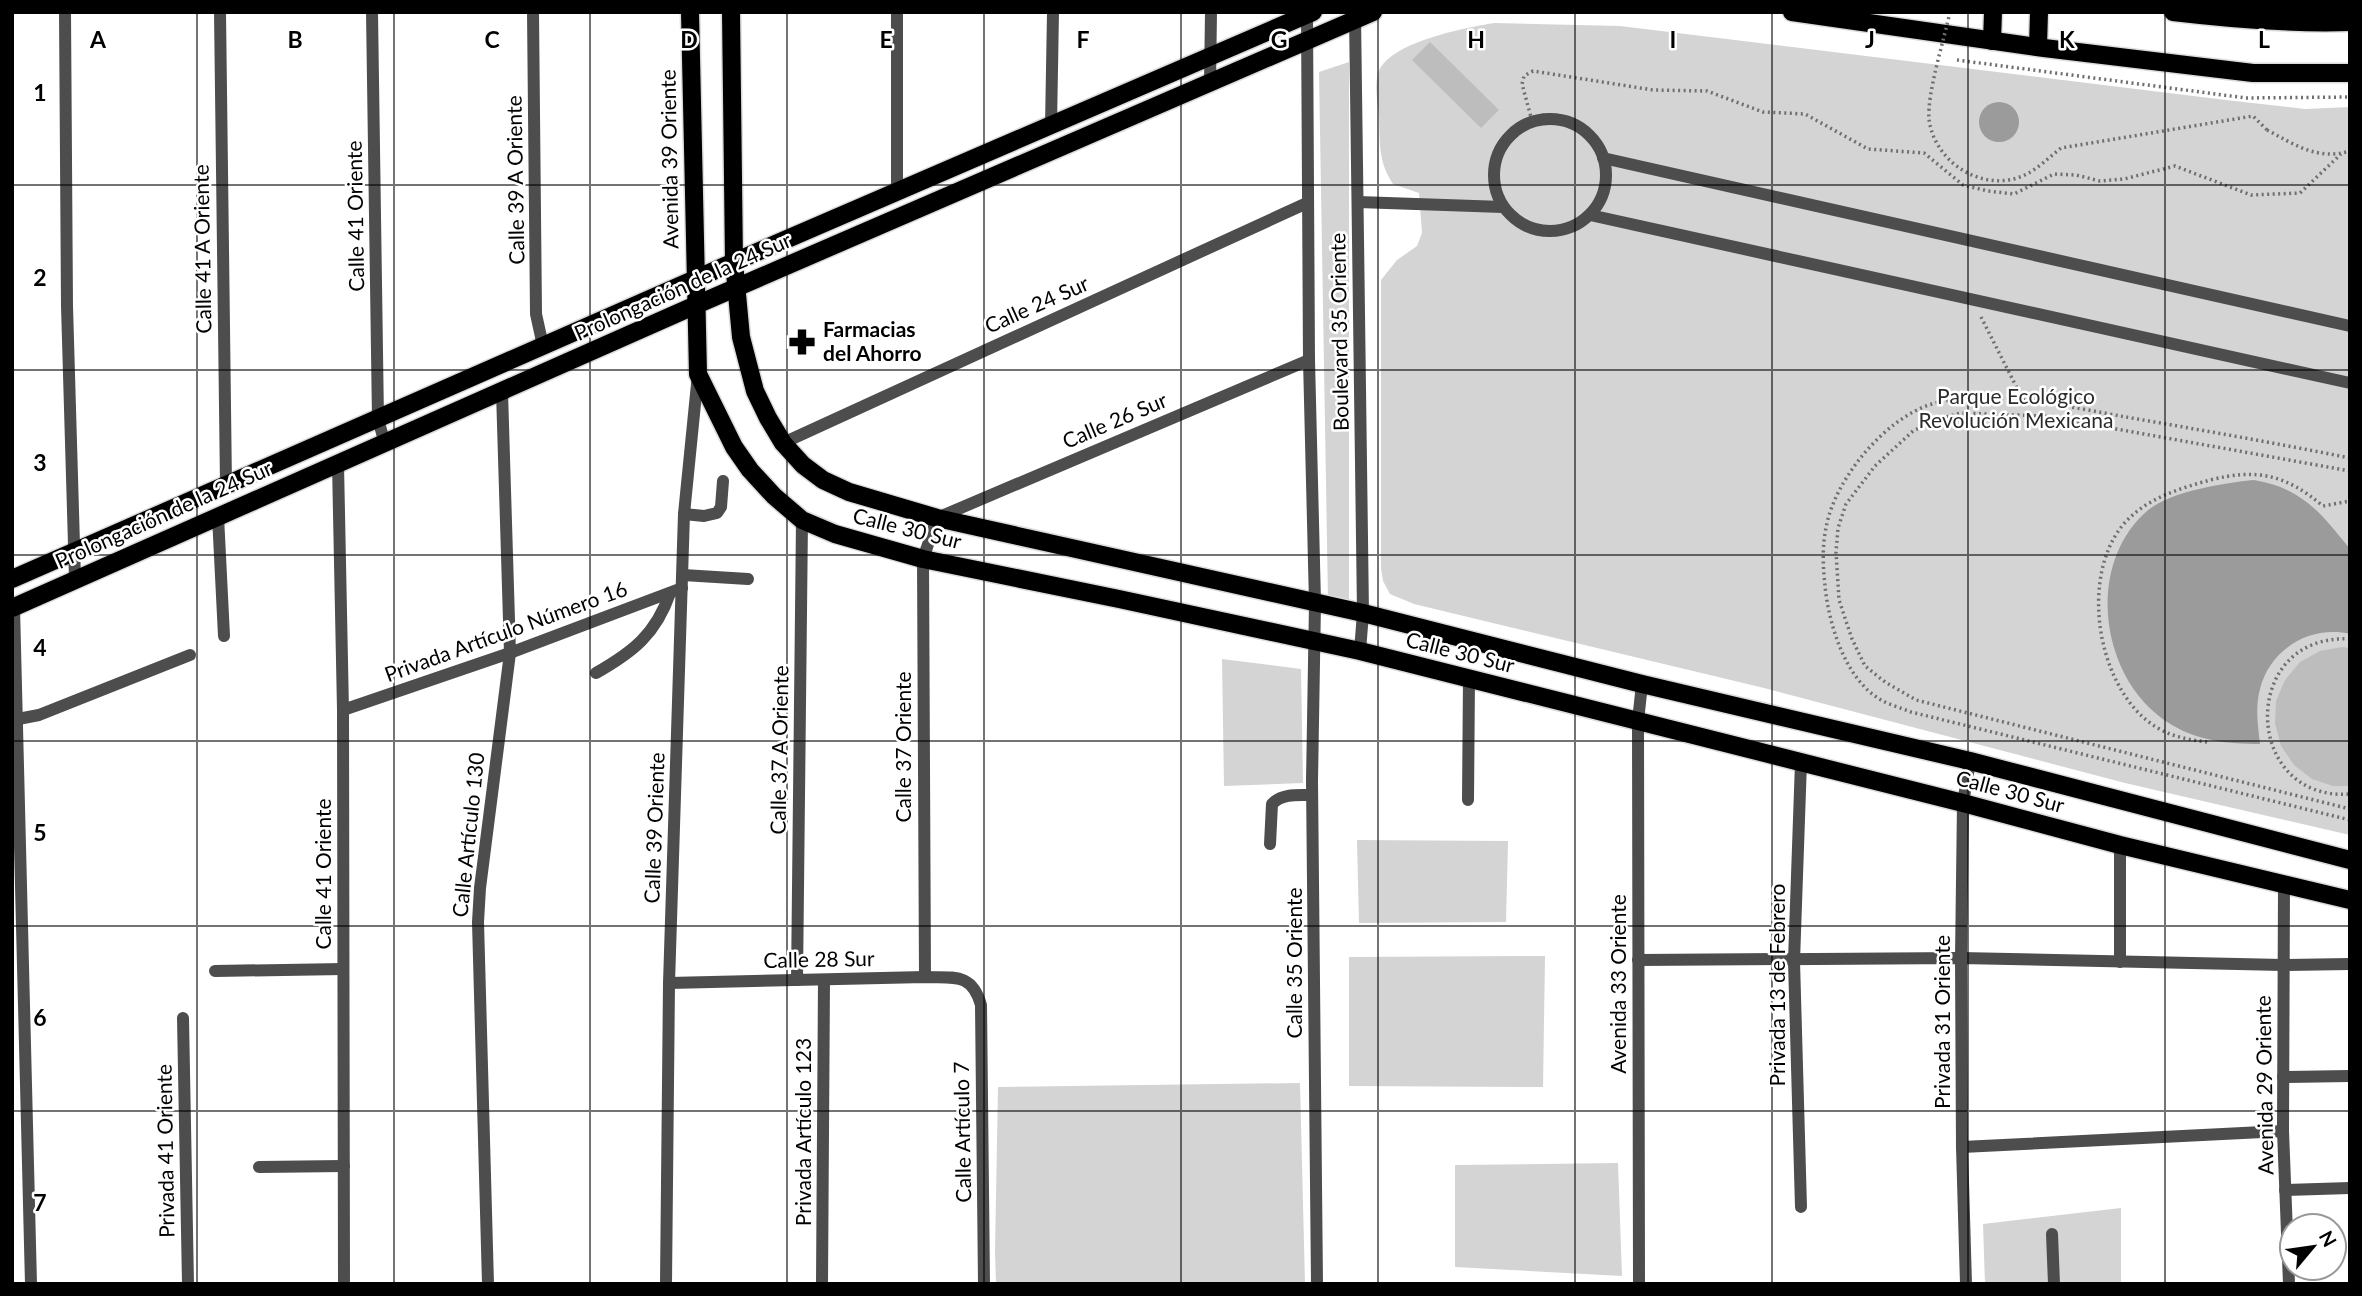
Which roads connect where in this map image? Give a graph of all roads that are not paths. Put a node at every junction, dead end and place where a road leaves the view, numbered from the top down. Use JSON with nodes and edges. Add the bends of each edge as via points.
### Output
{"nodes":[{"id":1,"x":65,"y":12,"type":"edge"},
{"id":2,"x":220,"y":12,"type":"edge"},
{"id":3,"x":372,"y":12,"type":"edge"},
{"id":4,"x":533,"y":12,"type":"edge"},
{"id":5,"x":690,"y":12,"type":"edge"},
{"id":6,"x":731,"y":12,"type":"edge"},
{"id":7,"x":897,"y":12,"type":"edge"},
{"id":8,"x":1053,"y":12,"type":"edge"},
{"id":9,"x":1211,"y":12,"type":"edge"},
{"id":10,"x":1373,"y":12,"type":"edge"},
{"id":11,"x":1792,"y":12,"type":"edge"},
{"id":12,"x":1993,"y":12,"type":"edge"},
{"id":13,"x":2039,"y":12,"type":"edge"},
{"id":14,"x":2173,"y":12,"type":"edge"},
{"id":15,"x":1310,"y":14,"type":"edge"},
{"id":16,"x":1355,"y":16,"type":"edge"},
{"id":17,"x":2302,"y":18,"type":"edge"},
{"id":18,"x":2350,"y":22,"type":"edge"},
{"id":19,"x":1309,"y":41,"type":"junction"},
{"id":20,"x":1992,"y":41,"type":"junction"},
{"id":21,"x":2038,"y":47,"type":"junction"},
{"id":22,"x":1210,"y":57,"type":"junction"},
{"id":23,"x":2350,"y":73,"type":"edge"},
{"id":24,"x":1210,"y":83,"type":"junction"},
{"id":25,"x":1051,"y":126,"type":"junction"},
{"id":26,"x":1603,"y":158,"type":"junction"},
{"id":27,"x":897,"y":192,"type":"junction"},
{"id":28,"x":1358,"y":202,"type":"junction"},
{"id":29,"x":1307,"y":203,"type":"junction"},
{"id":30,"x":1503,"y":206,"type":"junction"},
{"id":31,"x":1590,"y":215,"type":"junction"},
{"id":32,"x":734,"y":262,"type":"junction"},
{"id":33,"x":694,"y":280,"type":"junction"},
{"id":34,"x":736,"y":288,"type":"junction"},
{"id":35,"x":696,"y":305,"type":"junction"},
{"id":36,"x":2350,"y":326,"type":"edge"},
{"id":37,"x":543,"y":346,"type":"junction"},
{"id":38,"x":1308,"y":360,"type":"junction"},
{"id":39,"x":698,"y":374,"type":"junction"},
{"id":40,"x":2350,"y":383,"type":"edge"},
{"id":41,"x":502,"y":392,"type":"junction"},
{"id":42,"x":378,"y":419,"type":"junction"},
{"id":43,"x":783,"y":443,"type":"junction"},
{"id":44,"x":385,"y":444,"type":"junction"},
{"id":45,"x":338,"y":464,"type":"junction"},
{"id":46,"x":723,"y":481,"type":"dead end"},
{"id":47,"x":226,"y":485,"type":"junction"},
{"id":48,"x":684,"y":514,"type":"junction"},
{"id":49,"x":218,"y":516,"type":"junction"},
{"id":50,"x":937,"y":519,"type":"junction"},
{"id":51,"x":802,"y":520,"type":"junction"},
{"id":52,"x":74,"y":551,"type":"junction"},
{"id":53,"x":923,"y":559,"type":"junction"},
{"id":54,"x":683,"y":575,"type":"junction"},
{"id":55,"x":12,"y":579,"type":"edge"},
{"id":56,"x":75,"y":579,"type":"junction"},
{"id":57,"x":748,"y":579,"type":"dead end"},
{"id":58,"x":676,"y":591,"type":"junction"},
{"id":59,"x":1315,"y":603,"type":"junction"},
{"id":60,"x":13,"y":607,"type":"edge"},
{"id":61,"x":1363,"y":612,"type":"junction"},
{"id":62,"x":224,"y":636,"type":"dead end"},
{"id":63,"x":1314,"y":642,"type":"junction"},
{"id":64,"x":1360,"y":651,"type":"junction"},
{"id":65,"x":510,"y":653,"type":"junction"},
{"id":66,"x":190,"y":655,"type":"dead end"},
{"id":67,"x":596,"y":673,"type":"dead end"},
{"id":68,"x":1469,"y":678,"type":"junction"},
{"id":69,"x":1642,"y":684,"type":"junction"},
{"id":70,"x":343,"y":710,"type":"junction"},
{"id":71,"x":18,"y":719,"type":"junction"},
{"id":72,"x":1638,"y":721,"type":"junction"},
{"id":73,"x":15,"y":734,"type":"edge"},
{"id":74,"x":1970,"y":761,"type":"junction"},
{"id":75,"x":1801,"y":762,"type":"junction"},
{"id":76,"x":1312,"y":795,"type":"junction"},
{"id":77,"x":1468,"y":800,"type":"dead end"},
{"id":78,"x":1963,"y":803,"type":"junction"},
{"id":79,"x":1270,"y":844,"type":"dead end"},
{"id":80,"x":2120,"y":845,"type":"junction"},
{"id":81,"x":2350,"y":860,"type":"edge"},
{"id":82,"x":2284,"y":885,"type":"junction"},
{"id":83,"x":17,"y":896,"type":"edge"},
{"id":84,"x":2350,"y":900,"type":"edge"},
{"id":85,"x":1961,"y":958,"type":"junction"},
{"id":86,"x":1638,"y":960,"type":"junction"},
{"id":87,"x":1794,"y":961,"type":"junction"},
{"id":88,"x":2120,"y":962,"type":"junction"},
{"id":89,"x":2350,"y":964,"type":"edge"},
{"id":90,"x":2283,"y":965,"type":"junction"},
{"id":91,"x":343,"y":968,"type":"junction"},
{"id":92,"x":215,"y":971,"type":"dead end"},
{"id":93,"x":925,"y":978,"type":"junction"},
{"id":94,"x":797,"y":980,"type":"junction"},
{"id":95,"x":824,"y":980,"type":"junction"},
{"id":96,"x":970,"y":982,"type":"joint"},
{"id":97,"x":669,"y":983,"type":"junction"},
{"id":98,"x":183,"y":1018,"type":"dead end"},
{"id":99,"x":2350,"y":1076,"type":"edge"},
{"id":100,"x":2283,"y":1077,"type":"junction"},
{"id":101,"x":2283,"y":1131,"type":"junction"},
{"id":102,"x":1962,"y":1147,"type":"junction"},
{"id":103,"x":344,"y":1166,"type":"junction"},
{"id":104,"x":259,"y":1167,"type":"dead end"},
{"id":105,"x":2350,"y":1188,"type":"edge"},
{"id":106,"x":2285,"y":1190,"type":"junction"},
{"id":107,"x":1801,"y":1208,"type":"dead end"},
{"id":108,"x":2052,"y":1234,"type":"dead end"},
{"id":109,"x":31,"y":1284,"type":"edge"},
{"id":110,"x":188,"y":1284,"type":"edge"},
{"id":111,"x":344,"y":1284,"type":"edge"},
{"id":112,"x":488,"y":1284,"type":"edge"},
{"id":113,"x":666,"y":1284,"type":"edge"},
{"id":114,"x":822,"y":1284,"type":"edge"},
{"id":115,"x":984,"y":1284,"type":"edge"},
{"id":116,"x":1317,"y":1284,"type":"edge"},
{"id":117,"x":1639,"y":1284,"type":"edge"},
{"id":118,"x":1966,"y":1284,"type":"edge"},
{"id":119,"x":2053,"y":1284,"type":"edge"},
{"id":120,"x":2289,"y":1284,"type":"edge"}],
"edges":[{"from":1,"to":52,"type":"street","via":[[66,306]]},
{"from":2,"to":47,"type":"street","name":"Calle 41 A Oriente"},
{"from":3,"to":42,"type":"street","name":"Calle 41 Oriente"},
{"from":4,"to":37,"type":"street","name":"Calle 39 A Oriente","via":[[536,314]]},
{"from":5,"to":33,"type":"main road","name":"Avenida 39 Oriente"},
{"from":6,"to":32,"type":"main road"},
{"from":7,"to":27,"type":"street"},
{"from":8,"to":25,"type":"street"},
{"from":9,"to":22,"type":"street"},
{"from":10,"to":16,"type":"main road","name":"Prolongación de la 24 Sur"},
{"from":11,"to":20,"type":"main road"},
{"from":12,"to":20,"type":"main road"},
{"from":13,"to":21,"type":"main road"},
{"from":14,"to":17,"type":"main road","via":[[2253,22]]},
{"from":15,"to":19,"type":"street","name":"Boulevard 35 Oriente"},
{"from":15,"to":22,"type":"main road","name":"Prolongación de la 24 Sur"},
{"from":16,"to":19,"type":"main road","name":"Prolongación de la 24 Sur"},
{"from":16,"to":28,"type":"street","name":"Boulevard 35 Oriente"},
{"from":17,"to":18,"type":"main road"},
{"from":19,"to":24,"type":"main road","name":"Prolongación de la 24 Sur"},
{"from":19,"to":29,"type":"street","name":"Boulevard 35 Oriente"},
{"from":20,"to":21,"type":"main road"},
{"from":21,"to":23,"type":"main road","via":[[2253,73]]},
{"from":22,"to":24,"type":"street"},
{"from":22,"to":25,"type":"main road","name":"Prolongación de la 24 Sur"},
{"from":24,"to":34,"type":"main road","name":"Prolongación de la 24 Sur"},
{"from":25,"to":27,"type":"main road","name":"Prolongación de la 24 Sur"},
{"from":26,"to":30,"type":"street","via":[[1583,129],[1550,118],[1532,121],[1504,141],[1496,157],[1493,175]]},
{"from":26,"to":31,"type":"street","via":[[1604,188]]},
{"from":26,"to":36,"type":"street"},
{"from":27,"to":32,"type":"main road","name":"Prolongación de la 24 Sur"},
{"from":28,"to":30,"type":"street"},
{"from":28,"to":61,"type":"street","name":"Boulevard 35 Oriente"},
{"from":29,"to":38,"type":"street","name":"Boulevard 35 Oriente"},
{"from":29,"to":43,"type":"street","name":"Calle 24 Sur"},
{"from":30,"to":31,"type":"street","via":[[1529,227],[1545,231],[1569,227]]},
{"from":31,"to":40,"type":"street"},
{"from":32,"to":33,"type":"main road","name":"Prolongación de la 24 Sur"},
{"from":32,"to":34,"type":"main road"},
{"from":33,"to":35,"type":"main road","name":"Avenida 39 Oriente"},
{"from":33,"to":37,"type":"main road","name":"Prolongación de la 24 Sur"},
{"from":34,"to":35,"type":"main road","name":"Prolongación de la 24 Sur"},
{"from":34,"to":43,"type":"main road","name":"Calle 30 Sur","via":[[747,364]]},
{"from":35,"to":39,"type":"main road","name":"Calle 30 Sur"},
{"from":35,"to":41,"type":"main road","name":"Prolongación de la 24 Sur"},
{"from":37,"to":42,"type":"main road","name":"Prolongación de la 24 Sur"},
{"from":38,"to":50,"type":"street","name":"Calle 26 Sur"},
{"from":38,"to":59,"type":"street","name":"Boulevard 35 Oriente"},
{"from":39,"to":48,"type":"street","name":"Calle 39 Oriente"},
{"from":39,"to":51,"type":"main road","name":"Calle 30 Sur","via":[[750,470]]},
{"from":41,"to":44,"type":"main road","name":"Prolongación de la 24 Sur"},
{"from":41,"to":65,"type":"street","name":"Calle Artículo 130"},
{"from":42,"to":44,"type":"street","name":"Calle 41 Oriente"},
{"from":42,"to":47,"type":"main road","name":"Prolongación de la 24 Sur"},
{"from":43,"to":50,"type":"main road","name":"Calle 30 Sur","via":[[823,481]]},
{"from":44,"to":45,"type":"main road","name":"Prolongación de la 24 Sur"},
{"from":45,"to":49,"type":"main road","name":"Prolongación de la 24 Sur"},
{"from":45,"to":70,"type":"street","name":"Calle 41 Oriente"},
{"from":46,"to":48,"type":"street","via":[[717,513]]},
{"from":47,"to":52,"type":"main road","name":"Prolongación de la 24 Sur"},
{"from":48,"to":54,"type":"street","name":"Calle 39 Oriente"},
{"from":49,"to":56,"type":"main road","name":"Prolongación de la 24 Sur"},
{"from":49,"to":62,"type":"street"},
{"from":50,"to":53,"type":"street","name":"Calle 37 Oriente"},
{"from":50,"to":59,"type":"main road","name":"Calle 30 Sur"},
{"from":51,"to":53,"type":"main road","name":"Calle 30 Sur"},
{"from":51,"to":94,"type":"street","name":"Calle 37 A Oriente"},
{"from":52,"to":55,"type":"main road","name":"Prolongación de la 24 Sur"},
{"from":52,"to":56,"type":"street"},
{"from":53,"to":63,"type":"main road","name":"Calle 30 Sur"},
{"from":53,"to":93,"type":"street","name":"Calle 37 Oriente"},
{"from":54,"to":57,"type":"street"},
{"from":54,"to":58,"type":"street","name":"Calle 39 Oriente"},
{"from":56,"to":60,"type":"main road","name":"Prolongación de la 24 Sur"},
{"from":58,"to":65,"type":"street","name":"Privada Artículo Número 16"},
{"from":58,"to":67,"type":"street","via":[[649,633]]},
{"from":58,"to":97,"type":"street","name":"Calle 39 Oriente"},
{"from":59,"to":61,"type":"main road","name":"Calle 30 Sur"},
{"from":59,"to":63,"type":"street","name":"Boulevard 35 Oriente"},
{"from":60,"to":71,"type":"street"},
{"from":61,"to":64,"type":"street","name":"Boulevard 35 Oriente"},
{"from":61,"to":69,"type":"main road","name":"Calle 30 Sur"},
{"from":63,"to":64,"type":"main road","name":"Calle 30 Sur"},
{"from":63,"to":76,"type":"street","name":"Calle 35 Oriente"},
{"from":64,"to":68,"type":"main road","name":"Calle 30 Sur"},
{"from":65,"to":70,"type":"street","name":"Privada Artículo Número 16"},
{"from":65,"to":112,"type":"street","name":"Calle Artículo 130","via":[[478,922]]},
{"from":66,"to":71,"type":"street","via":[[39,715]]},
{"from":68,"to":72,"type":"main road","name":"Calle 30 Sur"},
{"from":68,"to":77,"type":"street"},
{"from":69,"to":72,"type":"street","name":"Avenida 33 Oriente"},
{"from":69,"to":74,"type":"main road","name":"Calle 30 Sur"},
{"from":70,"to":91,"type":"street","name":"Calle 41 Oriente"},
{"from":71,"to":73,"type":"street"},
{"from":72,"to":75,"type":"main road","name":"Calle 30 Sur"},
{"from":72,"to":86,"type":"street","name":"Avenida 33 Oriente"},
{"from":73,"to":83,"type":"street"},
{"from":74,"to":78,"type":"street","name":"Privada 31 Oriente"},
{"from":74,"to":81,"type":"main road","name":"Calle 30 Sur"},
{"from":75,"to":78,"type":"main road","name":"Calle 30 Sur"},
{"from":75,"to":87,"type":"street","name":"Privada 13 de Febrero"},
{"from":76,"to":79,"type":"street","via":[[1283,796],[1272,803]]},
{"from":76,"to":116,"type":"street","name":"Calle 35 Oriente"},
{"from":78,"to":80,"type":"main road","name":"Calle 30 Sur"},
{"from":78,"to":85,"type":"street","name":"Privada 31 Oriente"},
{"from":80,"to":82,"type":"main road","name":"Calle 30 Sur"},
{"from":80,"to":88,"type":"street"},
{"from":82,"to":84,"type":"main road","name":"Calle 30 Sur"},
{"from":82,"to":90,"type":"street","name":"Avenida 29 Oriente"},
{"from":83,"to":109,"type":"street"},
{"from":85,"to":87,"type":"street"},
{"from":85,"to":88,"type":"street"},
{"from":85,"to":102,"type":"street","name":"Privada 31 Oriente"},
{"from":86,"to":87,"type":"street"},
{"from":86,"to":117,"type":"street","name":"Avenida 33 Oriente"},
{"from":87,"to":107,"type":"street","name":"Privada 13 de Febrero"},
{"from":88,"to":90,"type":"street"},
{"from":89,"to":90,"type":"street"},
{"from":90,"to":100,"type":"street","name":"Avenida 29 Oriente"},
{"from":91,"to":92,"type":"street"},
{"from":91,"to":103,"type":"street","name":"Calle 41 Oriente"},
{"from":93,"to":95,"type":"street","name":"Calle 28 Sur"},
{"from":93,"to":96,"type":"street","name":"Calle 28 Sur"},
{"from":94,"to":95,"type":"street","name":"Calle 28 Sur"},
{"from":94,"to":97,"type":"street","name":"Calle 28 Sur"},
{"from":95,"to":114,"type":"street","name":"Privada Artículo 123"},
{"from":96,"to":115,"type":"street","name":"Calle Artículo 7","via":[[981,1005]]},
{"from":97,"to":113,"type":"street","name":"Calle 39 Oriente"},
{"from":98,"to":110,"type":"street","name":"Privada 41 Oriente"},
{"from":99,"to":100,"type":"street"},
{"from":100,"to":101,"type":"street","name":"Avenida 29 Oriente"},
{"from":101,"to":102,"type":"street"},
{"from":101,"to":106,"type":"street","name":"Avenida 29 Oriente"},
{"from":102,"to":118,"type":"street","name":"Privada 31 Oriente"},
{"from":103,"to":104,"type":"street"},
{"from":103,"to":111,"type":"street","name":"Calle 41 Oriente"},
{"from":105,"to":106,"type":"street"},
{"from":106,"to":120,"type":"street","name":"Avenida 29 Oriente"},
{"from":108,"to":119,"type":"street"}]}
